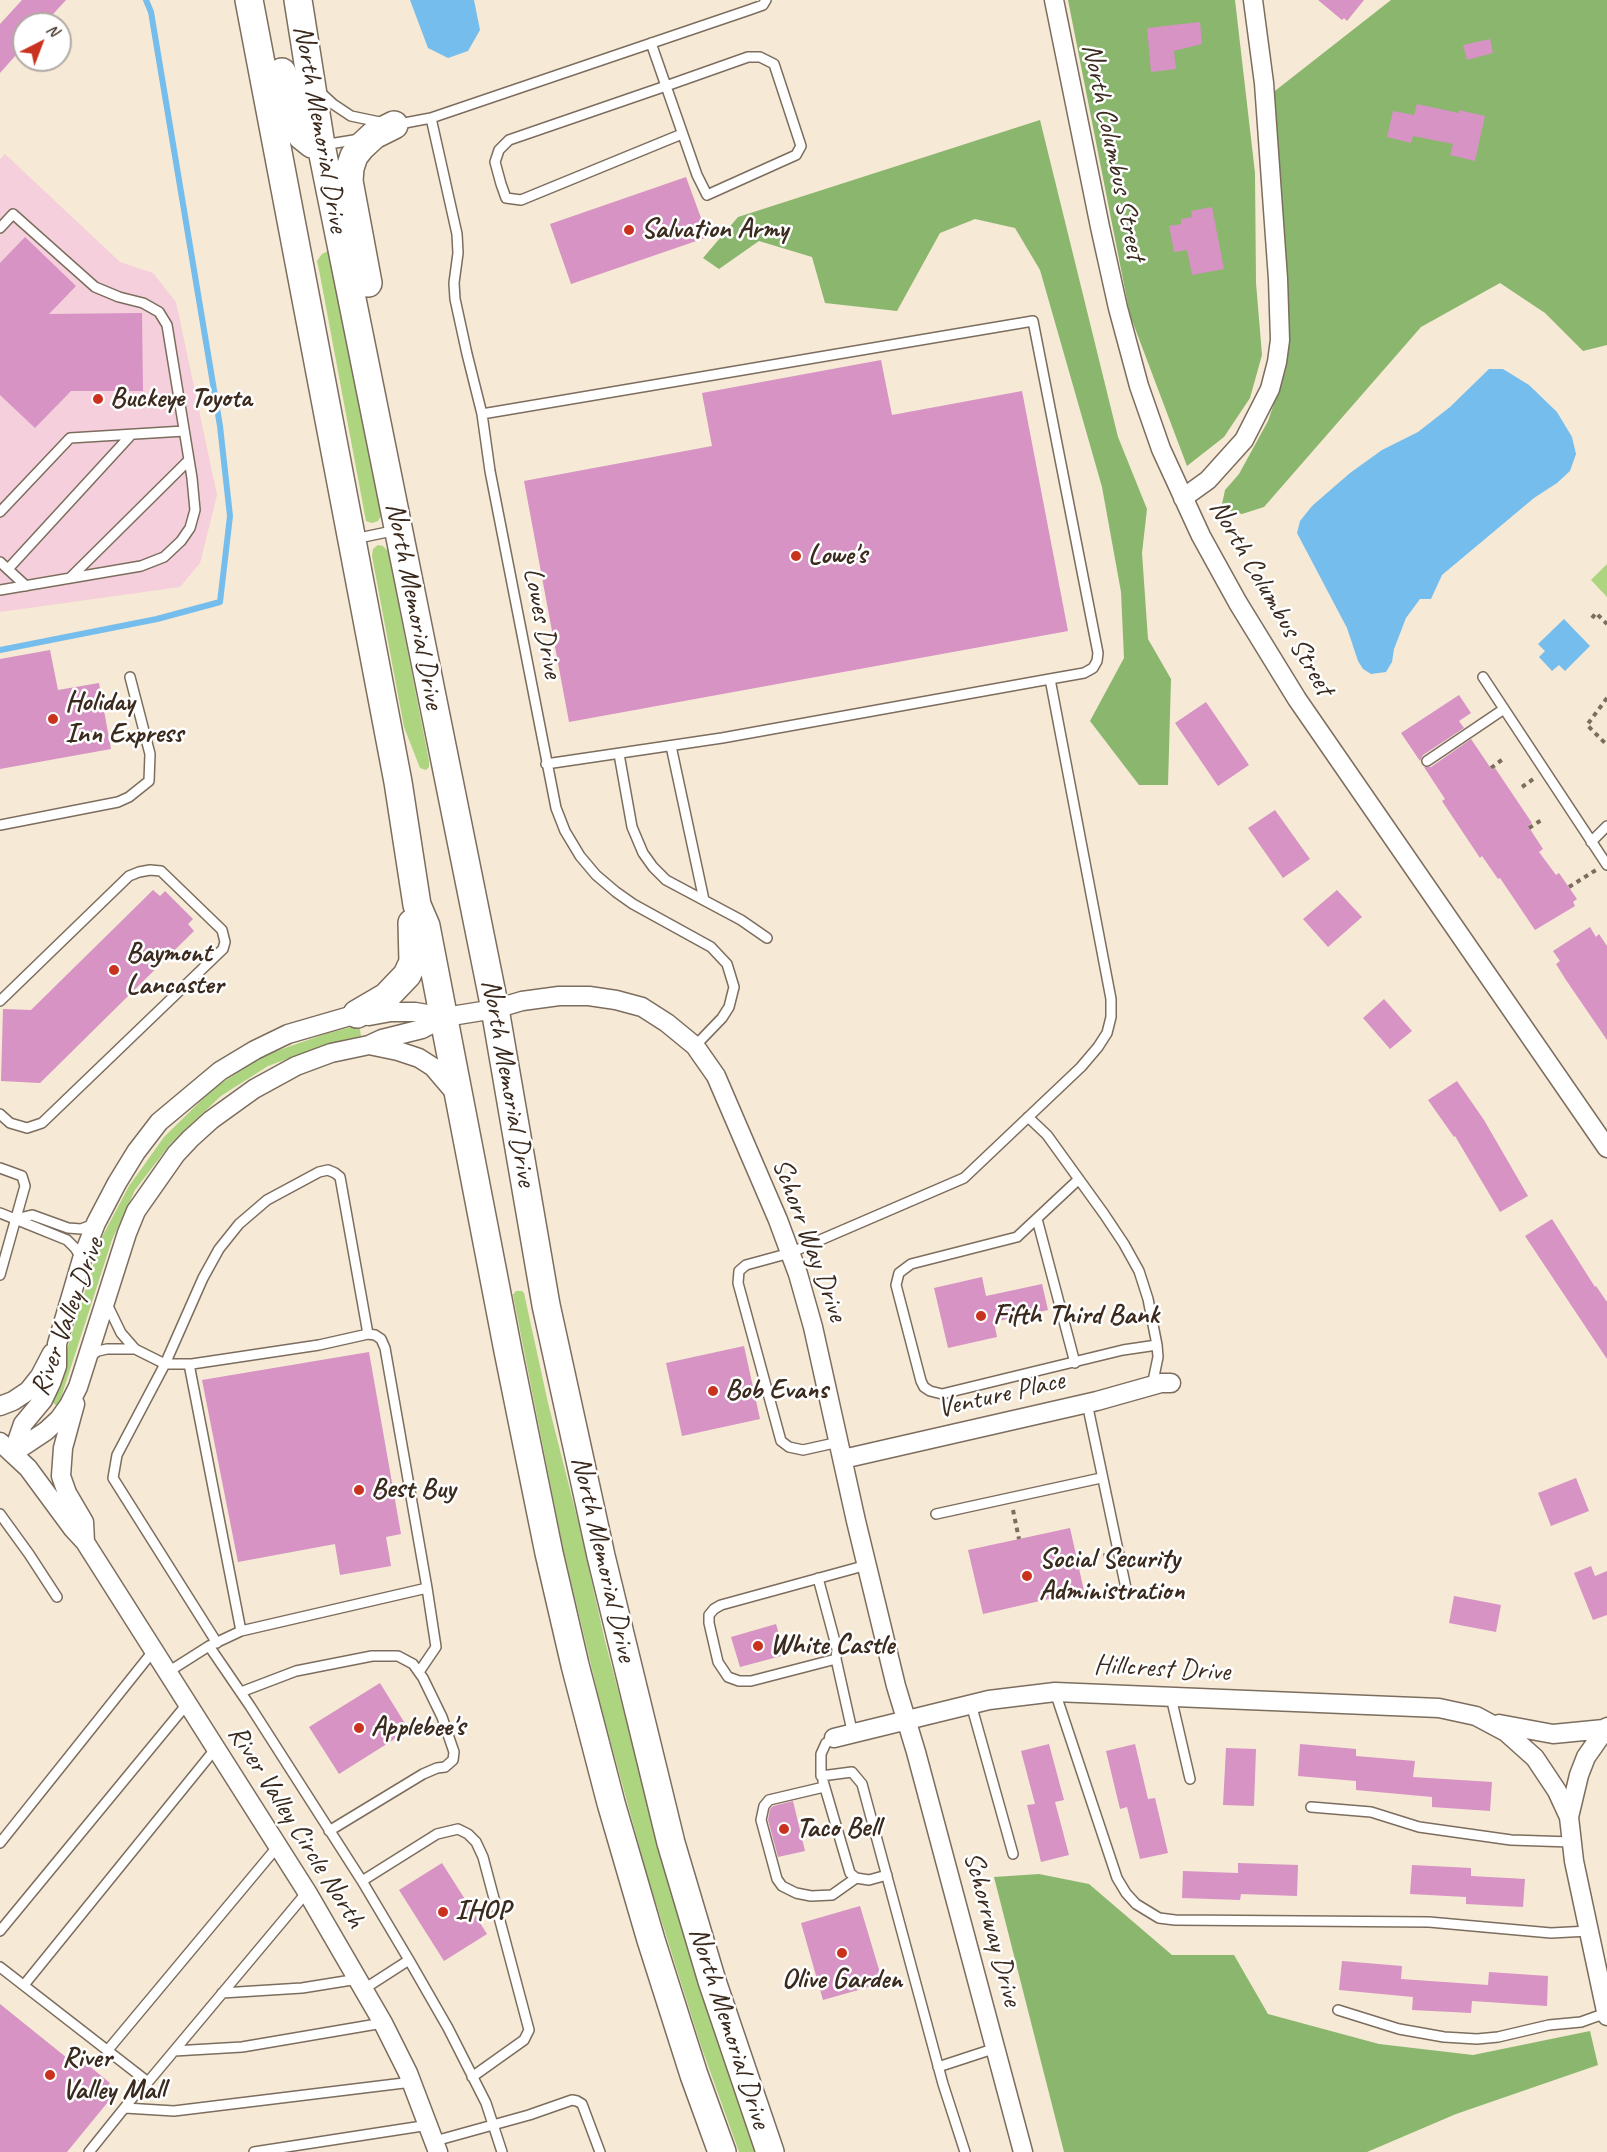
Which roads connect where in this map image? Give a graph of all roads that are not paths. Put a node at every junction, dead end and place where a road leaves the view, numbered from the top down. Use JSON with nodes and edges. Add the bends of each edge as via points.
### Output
{"nodes":[{"id":1,"x":249,"y":0,"type":"edge"},
{"id":2,"x":267,"y":0,"type":"edge"},
{"id":3,"x":297,"y":0,"type":"edge"},
{"id":4,"x":766,"y":0,"type":"edge"},
{"id":5,"x":1054,"y":0,"type":"edge"},
{"id":6,"x":1253,"y":0,"type":"edge"},
{"id":7,"x":651,"y":43,"type":"junction"},
{"id":8,"x":310,"y":79,"type":"junction"},
{"id":9,"x":666,"y":86,"type":"junction"},
{"id":10,"x":431,"y":118,"type":"junction"},
{"id":11,"x":384,"y":130,"type":"junction"},
{"id":12,"x":682,"y":134,"type":"junction"},
{"id":13,"x":321,"y":145,"type":"junction"},
{"id":14,"x":0,"y":228,"type":"edge"},
{"id":15,"x":482,"y":414,"type":"junction"},
{"id":16,"x":184,"y":431,"type":"junction"},
{"id":17,"x":131,"y":435,"type":"junction"},
{"id":18,"x":189,"y":460,"type":"junction"},
{"id":19,"x":386,"y":466,"type":"junction"},
{"id":20,"x":1183,"y":498,"type":"junction"},
{"id":21,"x":0,"y":512,"type":"edge"},
{"id":22,"x":399,"y":529,"type":"junction"},
{"id":23,"x":352,"y":539,"type":"junction"},
{"id":24,"x":0,"y":562,"type":"edge"},
{"id":25,"x":8,"y":569,"type":"junction"},
{"id":26,"x":70,"y":578,"type":"junction"},
{"id":27,"x":26,"y":586,"type":"junction"},
{"id":28,"x":0,"y":590,"type":"edge"},
{"id":29,"x":130,"y":677,"type":"dead end"},
{"id":30,"x":1483,"y":677,"type":"dead end"},
{"id":31,"x":1050,"y":680,"type":"junction"},
{"id":32,"x":1504,"y":709,"type":"junction"},
{"id":33,"x":671,"y":746,"type":"junction"},
{"id":34,"x":619,"y":754,"type":"junction"},
{"id":35,"x":1426,"y":761,"type":"dead end"},
{"id":36,"x":546,"y":764,"type":"junction"},
{"id":37,"x":0,"y":825,"type":"edge"},
{"id":38,"x":1607,"y":826,"type":"edge"},
{"id":39,"x":1591,"y":842,"type":"junction"},
{"id":40,"x":1606,"y":864,"type":"edge"},
{"id":41,"x":705,"y":900,"type":"junction"},
{"id":42,"x":417,"y":905,"type":"junction"},
{"id":43,"x":766,"y":938,"type":"dead end"},
{"id":44,"x":0,"y":1001,"type":"edge"},
{"id":45,"x":495,"y":1009,"type":"junction"},
{"id":46,"x":357,"y":1014,"type":"junction"},
{"id":47,"x":445,"y":1017,"type":"junction"},
{"id":48,"x":369,"y":1045,"type":"junction"},
{"id":49,"x":695,"y":1046,"type":"junction"},
{"id":50,"x":460,"y":1098,"type":"junction"},
{"id":51,"x":0,"y":1114,"type":"edge"},
{"id":52,"x":1028,"y":1117,"type":"junction"},
{"id":53,"x":1607,"y":1148,"type":"edge"},
{"id":54,"x":0,"y":1168,"type":"edge"},
{"id":55,"x":1079,"y":1179,"type":"junction"},
{"id":56,"x":0,"y":1213,"type":"edge"},
{"id":57,"x":16,"y":1219,"type":"junction"},
{"id":58,"x":1037,"y":1219,"type":"junction"},
{"id":59,"x":96,"y":1223,"type":"junction"},
{"id":60,"x":790,"y":1253,"type":"junction"},
{"id":61,"x":82,"y":1259,"type":"junction"},
{"id":62,"x":0,"y":1275,"type":"edge"},
{"id":63,"x":105,"y":1300,"type":"junction"},
{"id":64,"x":368,"y":1334,"type":"junction"},
{"id":65,"x":57,"y":1344,"type":"junction"},
{"id":66,"x":1157,"y":1345,"type":"junction"},
{"id":67,"x":135,"y":1349,"type":"junction"},
{"id":68,"x":86,"y":1359,"type":"junction"},
{"id":69,"x":1075,"y":1363,"type":"junction"},
{"id":70,"x":165,"y":1364,"type":"junction"},
{"id":71,"x":189,"y":1364,"type":"junction"},
{"id":72,"x":1171,"y":1383,"type":"dead end"},
{"id":73,"x":1152,"y":1386,"type":"junction"},
{"id":74,"x":78,"y":1387,"type":"junction"},
{"id":75,"x":1086,"y":1403,"type":"junction"},
{"id":76,"x":0,"y":1406,"type":"edge"},
{"id":77,"x":7,"y":1447,"type":"edge"},
{"id":78,"x":841,"y":1451,"type":"junction"},
{"id":79,"x":1101,"y":1478,"type":"junction"},
{"id":80,"x":0,"y":1514,"type":"edge"},
{"id":81,"x":936,"y":1514,"type":"dead end"},
{"id":82,"x":86,"y":1542,"type":"junction"},
{"id":83,"x":867,"y":1565,"type":"junction"},
{"id":84,"x":818,"y":1578,"type":"junction"},
{"id":85,"x":426,"y":1588,"type":"junction"},
{"id":86,"x":1127,"y":1593,"type":"dead end"},
{"id":87,"x":57,"y":1598,"type":"dead end"},
{"id":88,"x":241,"y":1631,"type":"junction"},
{"id":89,"x":213,"y":1645,"type":"junction"},
{"id":90,"x":154,"y":1650,"type":"junction"},
{"id":91,"x":836,"y":1659,"type":"junction"},
{"id":92,"x":168,"y":1672,"type":"junction"},
{"id":93,"x":419,"y":1672,"type":"junction"},
{"id":94,"x":241,"y":1692,"type":"junction"},
{"id":95,"x":1055,"y":1692,"type":"junction"},
{"id":96,"x":1172,"y":1697,"type":"junction"},
{"id":97,"x":187,"y":1704,"type":"junction"},
{"id":98,"x":971,"y":1704,"type":"junction"},
{"id":99,"x":906,"y":1721,"type":"junction"},
{"id":100,"x":1490,"y":1722,"type":"junction"},
{"id":101,"x":1602,"y":1732,"type":"edge"},
{"id":102,"x":853,"y":1735,"type":"junction"},
{"id":103,"x":834,"y":1738,"type":"joint"},
{"id":104,"x":216,"y":1748,"type":"junction"},
{"id":105,"x":821,"y":1776,"type":"junction"},
{"id":106,"x":1190,"y":1779,"type":"dead end"},
{"id":107,"x":824,"y":1787,"type":"junction"},
{"id":108,"x":1311,"y":1807,"type":"dead end"},
{"id":109,"x":1569,"y":1817,"type":"junction"},
{"id":110,"x":329,"y":1831,"type":"junction"},
{"id":111,"x":1571,"y":1842,"type":"junction"},
{"id":112,"x":0,"y":1843,"type":"edge"},
{"id":113,"x":278,"y":1846,"type":"junction"},
{"id":114,"x":1013,"y":1854,"type":"dead end"},
{"id":115,"x":887,"y":1875,"type":"junction"},
{"id":116,"x":856,"y":1878,"type":"junction"},
{"id":117,"x":362,"y":1881,"type":"junction"},
{"id":118,"x":307,"y":1892,"type":"junction"},
{"id":119,"x":0,"y":1931,"type":"edge"},
{"id":120,"x":1590,"y":1931,"type":"junction"},
{"id":121,"x":410,"y":1960,"type":"junction"},
{"id":122,"x":0,"y":1967,"type":"edge"},
{"id":123,"x":361,"y":1984,"type":"junction"},
{"id":124,"x":24,"y":1985,"type":"junction"},
{"id":125,"x":222,"y":1993,"type":"junction"},
{"id":126,"x":1338,"y":2010,"type":"dead end"},
{"id":127,"x":1607,"y":2015,"type":"edge"},
{"id":128,"x":383,"y":2023,"type":"junction"},
{"id":129,"x":996,"y":2048,"type":"junction"},
{"id":130,"x":174,"y":2050,"type":"junction"},
{"id":131,"x":108,"y":2051,"type":"junction"},
{"id":132,"x":938,"y":2067,"type":"junction"},
{"id":133,"x":472,"y":2077,"type":"junction"},
{"id":134,"x":147,"y":2081,"type":"junction"},
{"id":135,"x":412,"y":2082,"type":"junction"},
{"id":136,"x":125,"y":2108,"type":"junction"},
{"id":137,"x":494,"y":2125,"type":"junction"},
{"id":138,"x":434,"y":2139,"type":"edge"},
{"id":139,"x":89,"y":2152,"type":"edge"},
{"id":140,"x":254,"y":2152,"type":"edge"},
{"id":141,"x":502,"y":2152,"type":"edge"},
{"id":142,"x":600,"y":2152,"type":"edge"},
{"id":143,"x":722,"y":2152,"type":"edge"},
{"id":144,"x":770,"y":2152,"type":"edge"},
{"id":145,"x":965,"y":2152,"type":"edge"},
{"id":146,"x":1023,"y":2152,"type":"edge"}],
"edges":[{"from":1,"to":23,"type":"main road","name":"North Memorial Drive"},
{"from":2,"to":13,"type":"main road","via":[[293,123],[312,144]]},
{"from":3,"to":8,"type":"main road","name":"North Memorial Drive"},
{"from":4,"to":7,"type":"lane","via":[[763,5]]},
{"from":5,"to":20,"type":"street","name":"North Columbus Street","via":[[1118,308],[1139,386]]},
{"from":6,"to":20,"type":"street","via":[[1264,83],[1278,279],[1277,362],[1270,389],[1244,440],[1208,480]]},
{"from":7,"to":9,"type":"lane"},
{"from":7,"to":10,"type":"lane"},
{"from":8,"to":11,"type":"lane","via":[[333,104]]},
{"from":8,"to":13,"type":"main road","name":"North Memorial Drive"},
{"from":9,"to":12,"type":"lane"},
{"from":9,"to":12,"type":"lane","via":[[748,57],[760,57],[774,64],[801,146],[795,155],[707,195]]},
{"from":9,"to":12,"type":"lane","via":[[509,140],[499,150],[495,162],[506,198],[521,200]]},
{"from":10,"to":11,"type":"lane"},
{"from":10,"to":15,"type":"lane","name":"Lowes Drive","via":[[458,234],[455,299]]},
{"from":11,"to":13,"type":"lane"},
{"from":11,"to":19,"type":"main road","via":[[354,156],[349,181],[386,382]]},
{"from":13,"to":19,"type":"main road","name":"North Memorial Drive"},
{"from":14,"to":16,"type":"lane","via":[[13,214],[95,287],[159,312],[167,325]]},
{"from":15,"to":31,"type":"lane","via":[[1033,321],[1098,653],[1093,668]]},
{"from":15,"to":36,"type":"lane","name":"Lowes Drive"},
{"from":16,"to":17,"type":"lane"},
{"from":16,"to":18,"type":"lane"},
{"from":17,"to":21,"type":"lane","via":[[70,438]]},
{"from":17,"to":25,"type":"lane"},
{"from":18,"to":26,"type":"lane"},
{"from":18,"to":26,"type":"lane","via":[[195,510],[182,541],[164,557],[141,566]]},
{"from":19,"to":22,"type":"main road","name":"North Memorial Drive"},
{"from":20,"to":53,"type":"street","name":"North Columbus Street","via":[[1233,593],[1297,699]]},
{"from":22,"to":23,"type":"lane"},
{"from":22,"to":45,"type":"main road","name":"North Memorial Drive"},
{"from":23,"to":42,"type":"main road","name":"North Memorial Drive"},
{"from":24,"to":25,"type":"lane"},
{"from":25,"to":27,"type":"lane"},
{"from":26,"to":27,"type":"lane"},
{"from":27,"to":28,"type":"lane"},
{"from":29,"to":37,"type":"lane","via":[[150,754],[149,781],[118,802]]},
{"from":30,"to":32,"type":"lane"},
{"from":31,"to":33,"type":"lane"},
{"from":31,"to":52,"type":"lane","via":[[1112,1017],[1098,1047]]},
{"from":32,"to":35,"type":"lane"},
{"from":32,"to":39,"type":"lane"},
{"from":33,"to":34,"type":"lane"},
{"from":33,"to":41,"type":"lane"},
{"from":34,"to":36,"type":"lane"},
{"from":34,"to":41,"type":"lane","via":[[632,827],[643,854],[666,880]]},
{"from":36,"to":49,"type":"lane","name":"Lowes Drive","via":[[565,831],[596,875],[633,904],[711,947],[727,964],[734,987],[729,1007]]},
{"from":38,"to":39,"type":"lane"},
{"from":39,"to":40,"type":"lane"},
{"from":41,"to":43,"type":"lane"},
{"from":42,"to":46,"type":"main road","name":"North Memorial Drive","via":[[410,969],[386,997]]},
{"from":42,"to":47,"type":"main road","name":"North Memorial Drive","via":[[426,926]]},
{"from":44,"to":51,"type":"lane","via":[[129,876],[139,872],[161,871],[222,930],[223,949],[42,1123],[27,1128],[10,1123]]},
{"from":45,"to":47,"type":"street","name":"Schorr Way Drive"},
{"from":45,"to":49,"type":"street","name":"Schorr Way Drive","via":[[559,996],[616,1000],[642,1007]]},
{"from":45,"to":144,"type":"main road","name":"North Memorial Drive","via":[[546,1305],[656,1790],[712,1981]]},
{"from":46,"to":47,"type":"street","name":"River Valley Drive","via":[[415,1012]]},
{"from":46,"to":59,"type":"street","name":"River Valley Drive","via":[[288,1034],[203,1084],[159,1122],[131,1160]]},
{"from":47,"to":48,"type":"street","name":"River Valley Drive","via":[[422,1029]]},
{"from":47,"to":50,"type":"main road","name":"North Memorial Drive"},
{"from":48,"to":50,"type":"street","name":"River Valley Drive","via":[[419,1058],[433,1067]]},
{"from":48,"to":63,"type":"street","name":"River Valley Drive","via":[[331,1053],[275,1077],[233,1103],[190,1139],[136,1211]]},
{"from":49,"to":60,"type":"street","name":"Schorr Way Drive","via":[[716,1076]]},
{"from":50,"to":143,"type":"main road","name":"North Memorial Drive","via":[[510,1362],[575,1665],[651,1940]]},
{"from":52,"to":55,"type":"lane","via":[[1047,1135]]},
{"from":52,"to":60,"type":"lane","via":[[964,1178]]},
{"from":54,"to":57,"type":"lane","via":[[21,1176],[26,1186]]},
{"from":55,"to":58,"type":"lane"},
{"from":55,"to":66,"type":"lane","via":[[1125,1244],[1139,1271]]},
{"from":56,"to":57,"type":"lane"},
{"from":57,"to":59,"type":"lane","via":[[32,1215],[81,1229]]},
{"from":57,"to":61,"type":"lane","via":[[67,1240]]},
{"from":57,"to":62,"type":"lane"},
{"from":58,"to":69,"type":"lane"},
{"from":58,"to":69,"type":"lane","via":[[1008,1241],[910,1264],[899,1273],[896,1285],[919,1373],[924,1387],[942,1394]]},
{"from":59,"to":61,"type":"street","name":"River Valley Drive"},
{"from":60,"to":78,"type":"street","name":"Schorr Way Drive","via":[[813,1327]]},
{"from":60,"to":78,"type":"lane","via":[[746,1265],[739,1271],[738,1283],[781,1441],[803,1450]]},
{"from":61,"to":65,"type":"street","name":"River Valley Drive"},
{"from":63,"to":67,"type":"lane","via":[[121,1333]]},
{"from":63,"to":68,"type":"street","name":"River Valley Drive"},
{"from":64,"to":70,"type":"lane","via":[[340,1177],[328,1170],[267,1200],[239,1224],[203,1278]]},
{"from":64,"to":71,"type":"lane"},
{"from":64,"to":85,"type":"lane","via":[[381,1339],[386,1348]]},
{"from":65,"to":76,"type":"street","via":[[28,1391]]},
{"from":65,"to":77,"type":"street","name":"River Valley Drive","via":[[57,1366],[43,1400]]},
{"from":66,"to":69,"type":"lane"},
{"from":66,"to":73,"type":"lane"},
{"from":67,"to":68,"type":"lane","via":[[107,1349]]},
{"from":67,"to":70,"type":"lane"},
{"from":68,"to":74,"type":"street","name":"River Valley Drive"},
{"from":70,"to":71,"type":"lane"},
{"from":70,"to":89,"type":"lane","via":[[117,1455],[113,1478]]},
{"from":71,"to":88,"type":"lane"},
{"from":72,"to":73,"type":"street","name":"Venture Place"},
{"from":73,"to":75,"type":"street","name":"Venture Place"},
{"from":74,"to":77,"type":"street","name":"River Valley Drive","via":[[59,1419],[41,1435]]},
{"from":74,"to":82,"type":"street","name":"River Valley Circle North","via":[[63,1448],[61,1476],[84,1521]]},
{"from":75,"to":78,"type":"street","name":"Venture Place"},
{"from":75,"to":79,"type":"lane"},
{"from":77,"to":82,"type":"street","name":"River Valley Circle North"},
{"from":78,"to":83,"type":"street","name":"Schorr Way Drive"},
{"from":79,"to":81,"type":"lane"},
{"from":79,"to":86,"type":"lane"},
{"from":80,"to":87,"type":"lane"},
{"from":82,"to":90,"type":"street","name":"River Valley Circle North"},
{"from":83,"to":84,"type":"lane"},
{"from":83,"to":99,"type":"street","name":"Schorr Way Drive"},
{"from":84,"to":91,"type":"lane","via":[[837,1649]]},
{"from":84,"to":91,"type":"lane","via":[[721,1605],[709,1615],[709,1623],[718,1662],[728,1677],[739,1681]]},
{"from":85,"to":88,"type":"lane"},
{"from":85,"to":93,"type":"lane","via":[[436,1647]]},
{"from":88,"to":89,"type":"lane"},
{"from":89,"to":92,"type":"lane"},
{"from":89,"to":94,"type":"lane"},
{"from":90,"to":92,"type":"street","name":"River Valley Circle North"},
{"from":90,"to":112,"type":"lane"},
{"from":91,"to":102,"type":"lane"},
{"from":92,"to":97,"type":"street","name":"River Valley Circle North"},
{"from":93,"to":94,"type":"lane","via":[[398,1656],[372,1656],[296,1671]]},
{"from":93,"to":110,"type":"lane","via":[[442,1717],[453,1760]]},
{"from":94,"to":110,"type":"lane"},
{"from":95,"to":96,"type":"street","name":"Hillcrest Drive"},
{"from":95,"to":98,"type":"street","name":"Hillcrest Drive"},
{"from":95,"to":120,"type":"lane","via":[[1117,1878],[1136,1904],[1160,1918],[1429,1922],[1551,1933]]},
{"from":96,"to":100,"type":"street","name":"Hillcrest Drive","via":[[1439,1708]]},
{"from":96,"to":106,"type":"lane"},
{"from":97,"to":104,"type":"street","name":"River Valley Circle North"},
{"from":97,"to":119,"type":"lane"},
{"from":98,"to":99,"type":"street","name":"Hillcrest Drive"},
{"from":98,"to":114,"type":"lane"},
{"from":99,"to":102,"type":"street","name":"Hillcrest Drive"},
{"from":99,"to":129,"type":"street","name":"Schorrway Drive"},
{"from":100,"to":101,"type":"street","name":"Hillcrest Drive","via":[[1553,1734]]},
{"from":100,"to":109,"type":"street","name":"Hillcrest Drive","via":[[1535,1758]]},
{"from":101,"to":109,"type":"street","via":[[1578,1775]]},
{"from":102,"to":103,"type":"street","name":"Hillcrest Drive"},
{"from":103,"to":105,"type":"lane","via":[[826,1743],[821,1754]]},
{"from":104,"to":113,"type":"street","name":"River Valley Circle North"},
{"from":104,"to":124,"type":"lane"},
{"from":105,"to":107,"type":"lane"},
{"from":105,"to":115,"type":"lane","via":[[852,1772],[862,1784]]},
{"from":107,"to":116,"type":"lane","via":[[845,1860]]},
{"from":107,"to":116,"type":"lane","via":[[769,1800],[764,1806],[762,1820],[777,1879],[782,1887],[811,1896],[832,1895]]},
{"from":108,"to":111,"type":"lane","via":[[1371,1812],[1404,1824],[1511,1840]]},
{"from":109,"to":111,"type":"street"},
{"from":110,"to":117,"type":"lane"},
{"from":111,"to":120,"type":"street"},
{"from":113,"to":118,"type":"street","name":"River Valley Circle North"},
{"from":113,"to":131,"type":"lane"},
{"from":115,"to":116,"type":"lane","via":[[869,1880]]},
{"from":115,"to":132,"type":"lane"},
{"from":117,"to":121,"type":"lane"},
{"from":117,"to":133,"type":"lane","via":[[437,1834],[458,1829],[476,1842],[529,2030],[524,2040]]},
{"from":118,"to":123,"type":"street","name":"River Valley Circle North"},
{"from":118,"to":125,"type":"lane"},
{"from":120,"to":127,"type":"street"},
{"from":121,"to":123,"type":"lane"},
{"from":121,"to":133,"type":"lane"},
{"from":122,"to":124,"type":"lane"},
{"from":123,"to":125,"type":"lane"},
{"from":123,"to":128,"type":"street","name":"River Valley Circle North"},
{"from":124,"to":131,"type":"lane"},
{"from":125,"to":130,"type":"lane"},
{"from":126,"to":127,"type":"lane","via":[[1399,2029],[1477,2039]]},
{"from":128,"to":130,"type":"lane","via":[[242,2046]]},
{"from":128,"to":135,"type":"street","name":"River Valley Circle North"},
{"from":129,"to":132,"type":"lane"},
{"from":129,"to":146,"type":"street","name":"Schorrway Drive"},
{"from":130,"to":134,"type":"lane"},
{"from":131,"to":134,"type":"lane"},
{"from":132,"to":145,"type":"lane"},
{"from":133,"to":137,"type":"lane"},
{"from":134,"to":136,"type":"lane"},
{"from":135,"to":136,"type":"lane","via":[[174,2111]]},
{"from":135,"to":138,"type":"street","name":"River Valley Circle North"},
{"from":136,"to":139,"type":"lane"},
{"from":137,"to":138,"type":"lane"},
{"from":137,"to":141,"type":"lane"},
{"from":137,"to":142,"type":"lane","via":[[577,2101],[582,2104]]},
{"from":138,"to":140,"type":"lane"}]}
